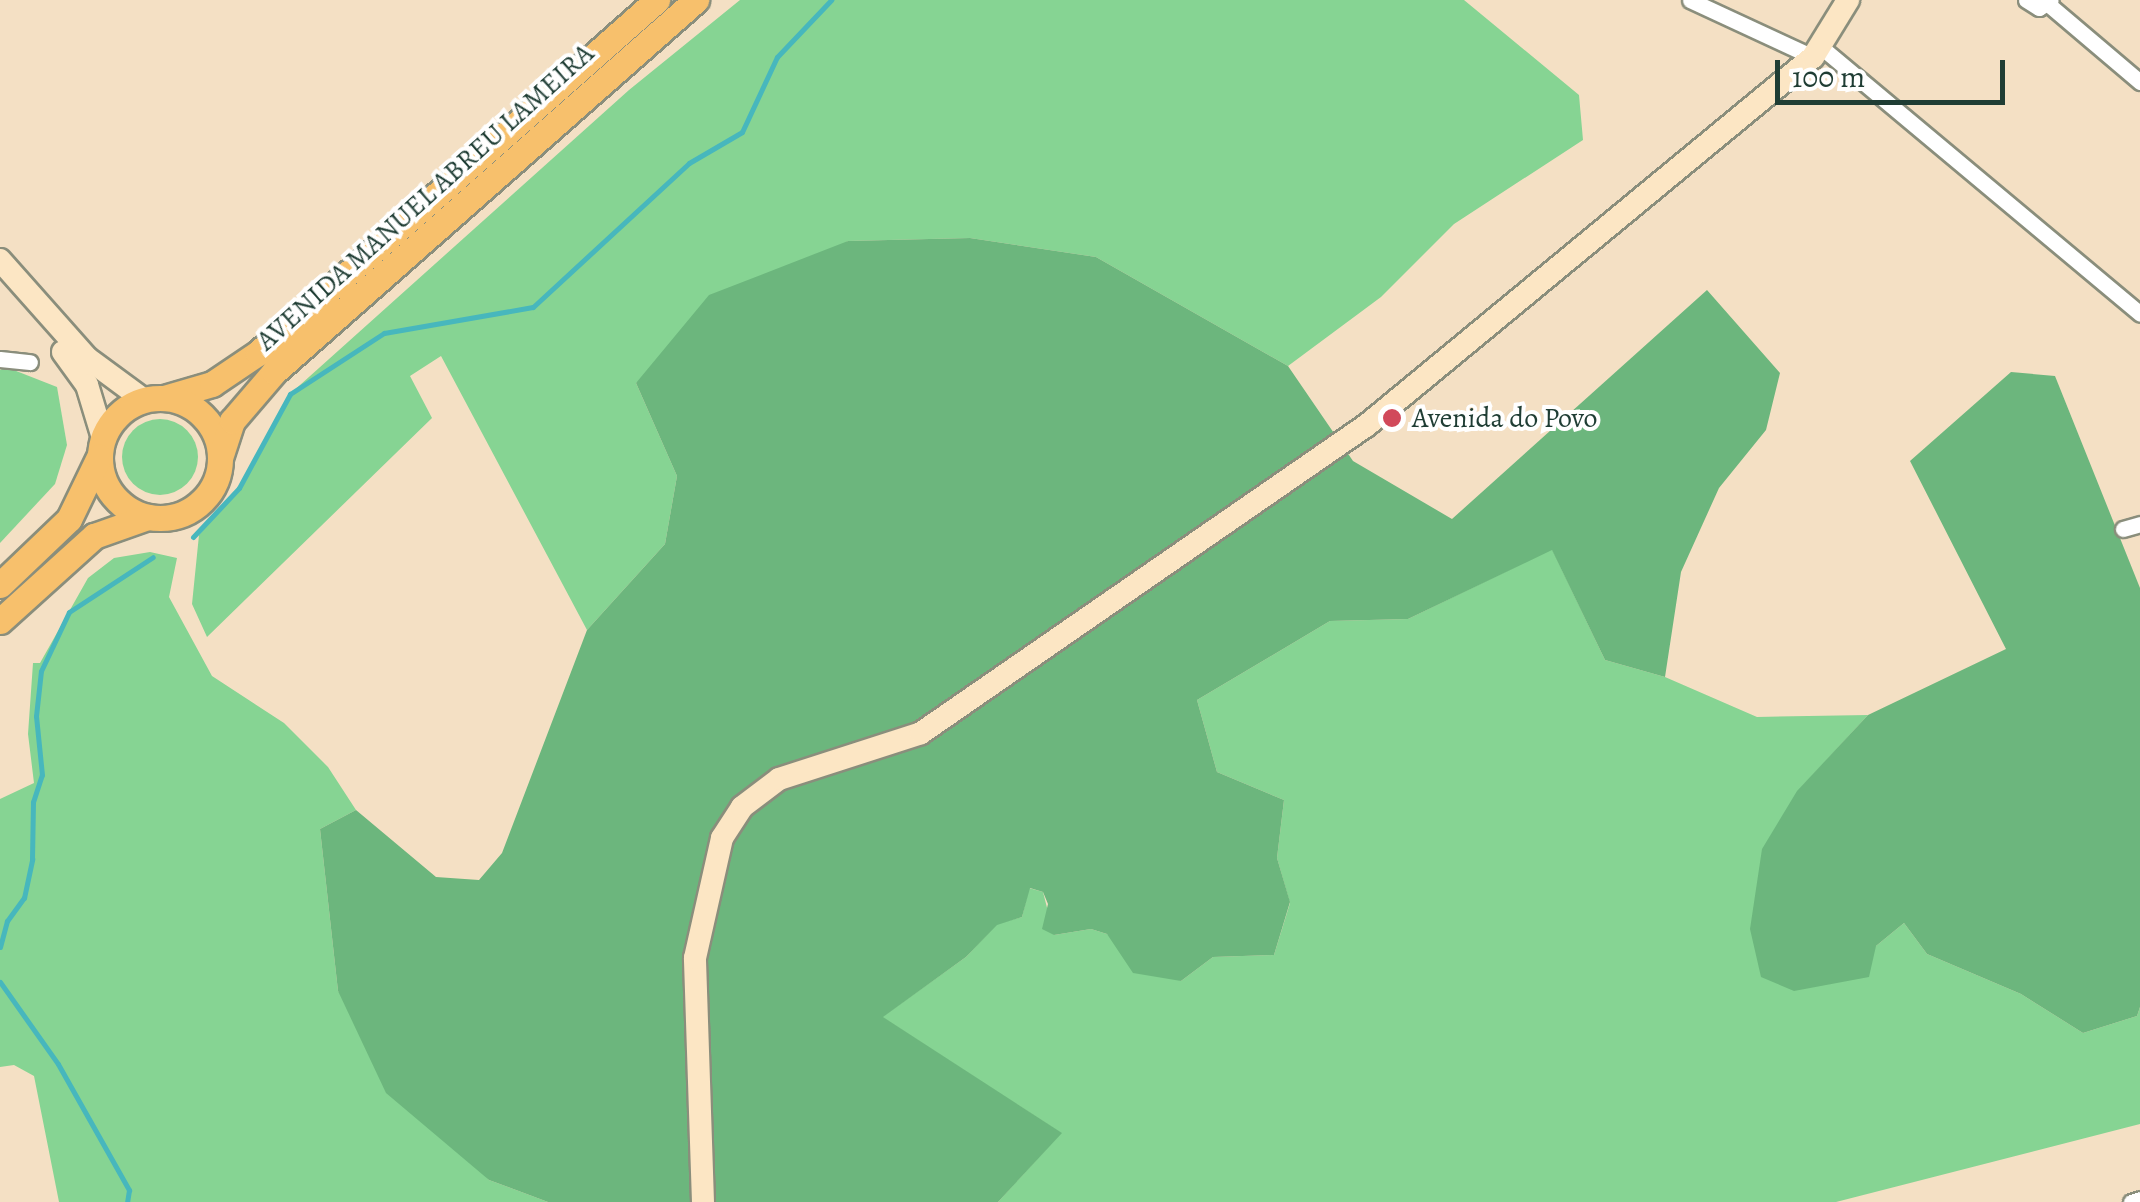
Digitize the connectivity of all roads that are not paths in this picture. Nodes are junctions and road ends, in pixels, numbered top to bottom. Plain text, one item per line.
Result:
1 (657, 0) edge
2 (696, 0) edge
3 (1690, 0) edge
4 (1848, 0) edge
5 (2026, 0) edge
6 (2050, 2) edge
7 (1817, 52) junction
8 (2140, 82) edge
9 (0, 260) edge
10 (0, 278) edge
11 (2140, 314) edge
12 (0, 359) edge
13 (30, 362) dead end
14 (154, 399) junction
15 (101, 447) junction
16 (220, 458) junction
17 (148, 517) junction
18 (2140, 524) edge
19 (2123, 529) dead end
20 (0, 585) edge
21 (0, 621) edge
22 (2140, 1198) edge
23 (703, 1202) edge
24 (2132, 1202) edge

1 - 14 main road, AVENIDA MANUEL ABREU LAMEIRA
2 - 16 main road, AVENIDA MANUEL ABREU LAMEIRA
3 - 7 street
4 - 7 street
5 - 6 street
6 - 8 street
7 - 11 street
7 - 23 street
9 - 14 street
10 - 15 street
12 - 13 street
14 - 15 main road
14 - 16 main road
15 - 17 main road
15 - 20 main road
16 - 17 main road
17 - 21 main road
18 - 19 street
22 - 24 street

